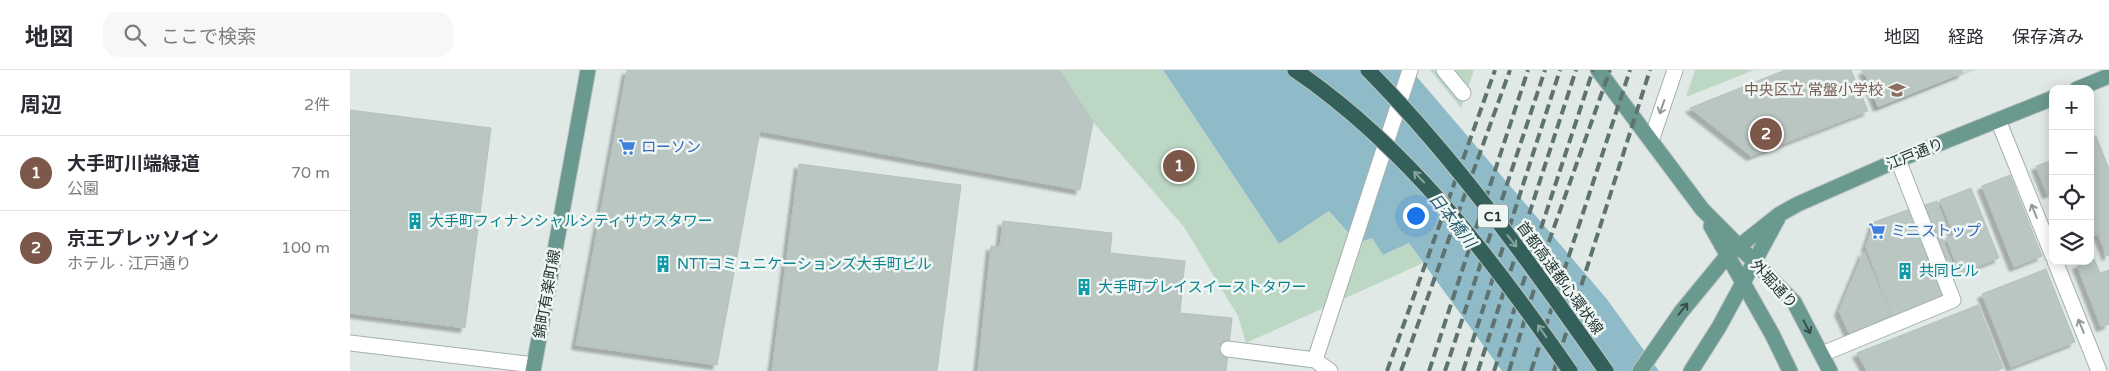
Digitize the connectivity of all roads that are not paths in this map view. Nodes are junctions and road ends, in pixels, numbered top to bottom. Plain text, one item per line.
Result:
1 (588, 70) edge
2 (1295, 70) edge
3 (1368, 70) edge
4 (1410, 70) edge
5 (1444, 70) edge
6 (1598, 70) edge
7 (1675, 70) edge
8 (2109, 76) edge
9 (2087, 85) edge
10 (1463, 93) dead end
11 (2049, 100) edge
12 (1998, 120) junction
13 (1651, 140) junction
14 (1898, 160) junction
15 (1780, 214) junction
16 (2049, 246) edge
17 (1732, 251) junction
18 (1754, 262) junction
19 (2057, 265) edge
20 (1743, 284) junction
21 (350, 343) edge
22 (1228, 349) dead end
23 (1822, 354) junction
24 (1315, 360) junction
25 (534, 368) edge
26 (1330, 371) edge
27 (1570, 371) edge
28 (1606, 371) edge
29 (1640, 371) edge
30 (1691, 371) edge
31 (1790, 371) edge
32 (1830, 371) edge
33 (2099, 371) edge

1 - 25 main road, 錦町有楽町線
27 -> 2 highway, C1, bridge
3 -> 28 highway, 首都高速都心環状線 / C1, bridge
4 - 24 street, bridge
5 - 10 street
6 - 13 main road, 外堀通り
7 -> 13 street
8 - 9 main road
11 - 12 main road, 江戸通り
12 - 14 main road, 江戸通り
16 -> 12 street
13 - 17 main road, 外堀通り
14 - 15 main road, 江戸通り
14 - 23 street
15 - 17 main road, 江戸通り
15 - 18 main road
17 - 18 main road, 外堀通り
17 - 20 main road, 外堀通り
29 -> 17 main road, 江戸通り
18 - 20 main road
18 -> 23 main road, 外堀通り
33 -> 19 street
20 - 30 main road
20 - 31 main road, 外堀通り
21 - 25 street
22 - 24 street
23 - 32 main road, 外堀通り
24 - 26 street

